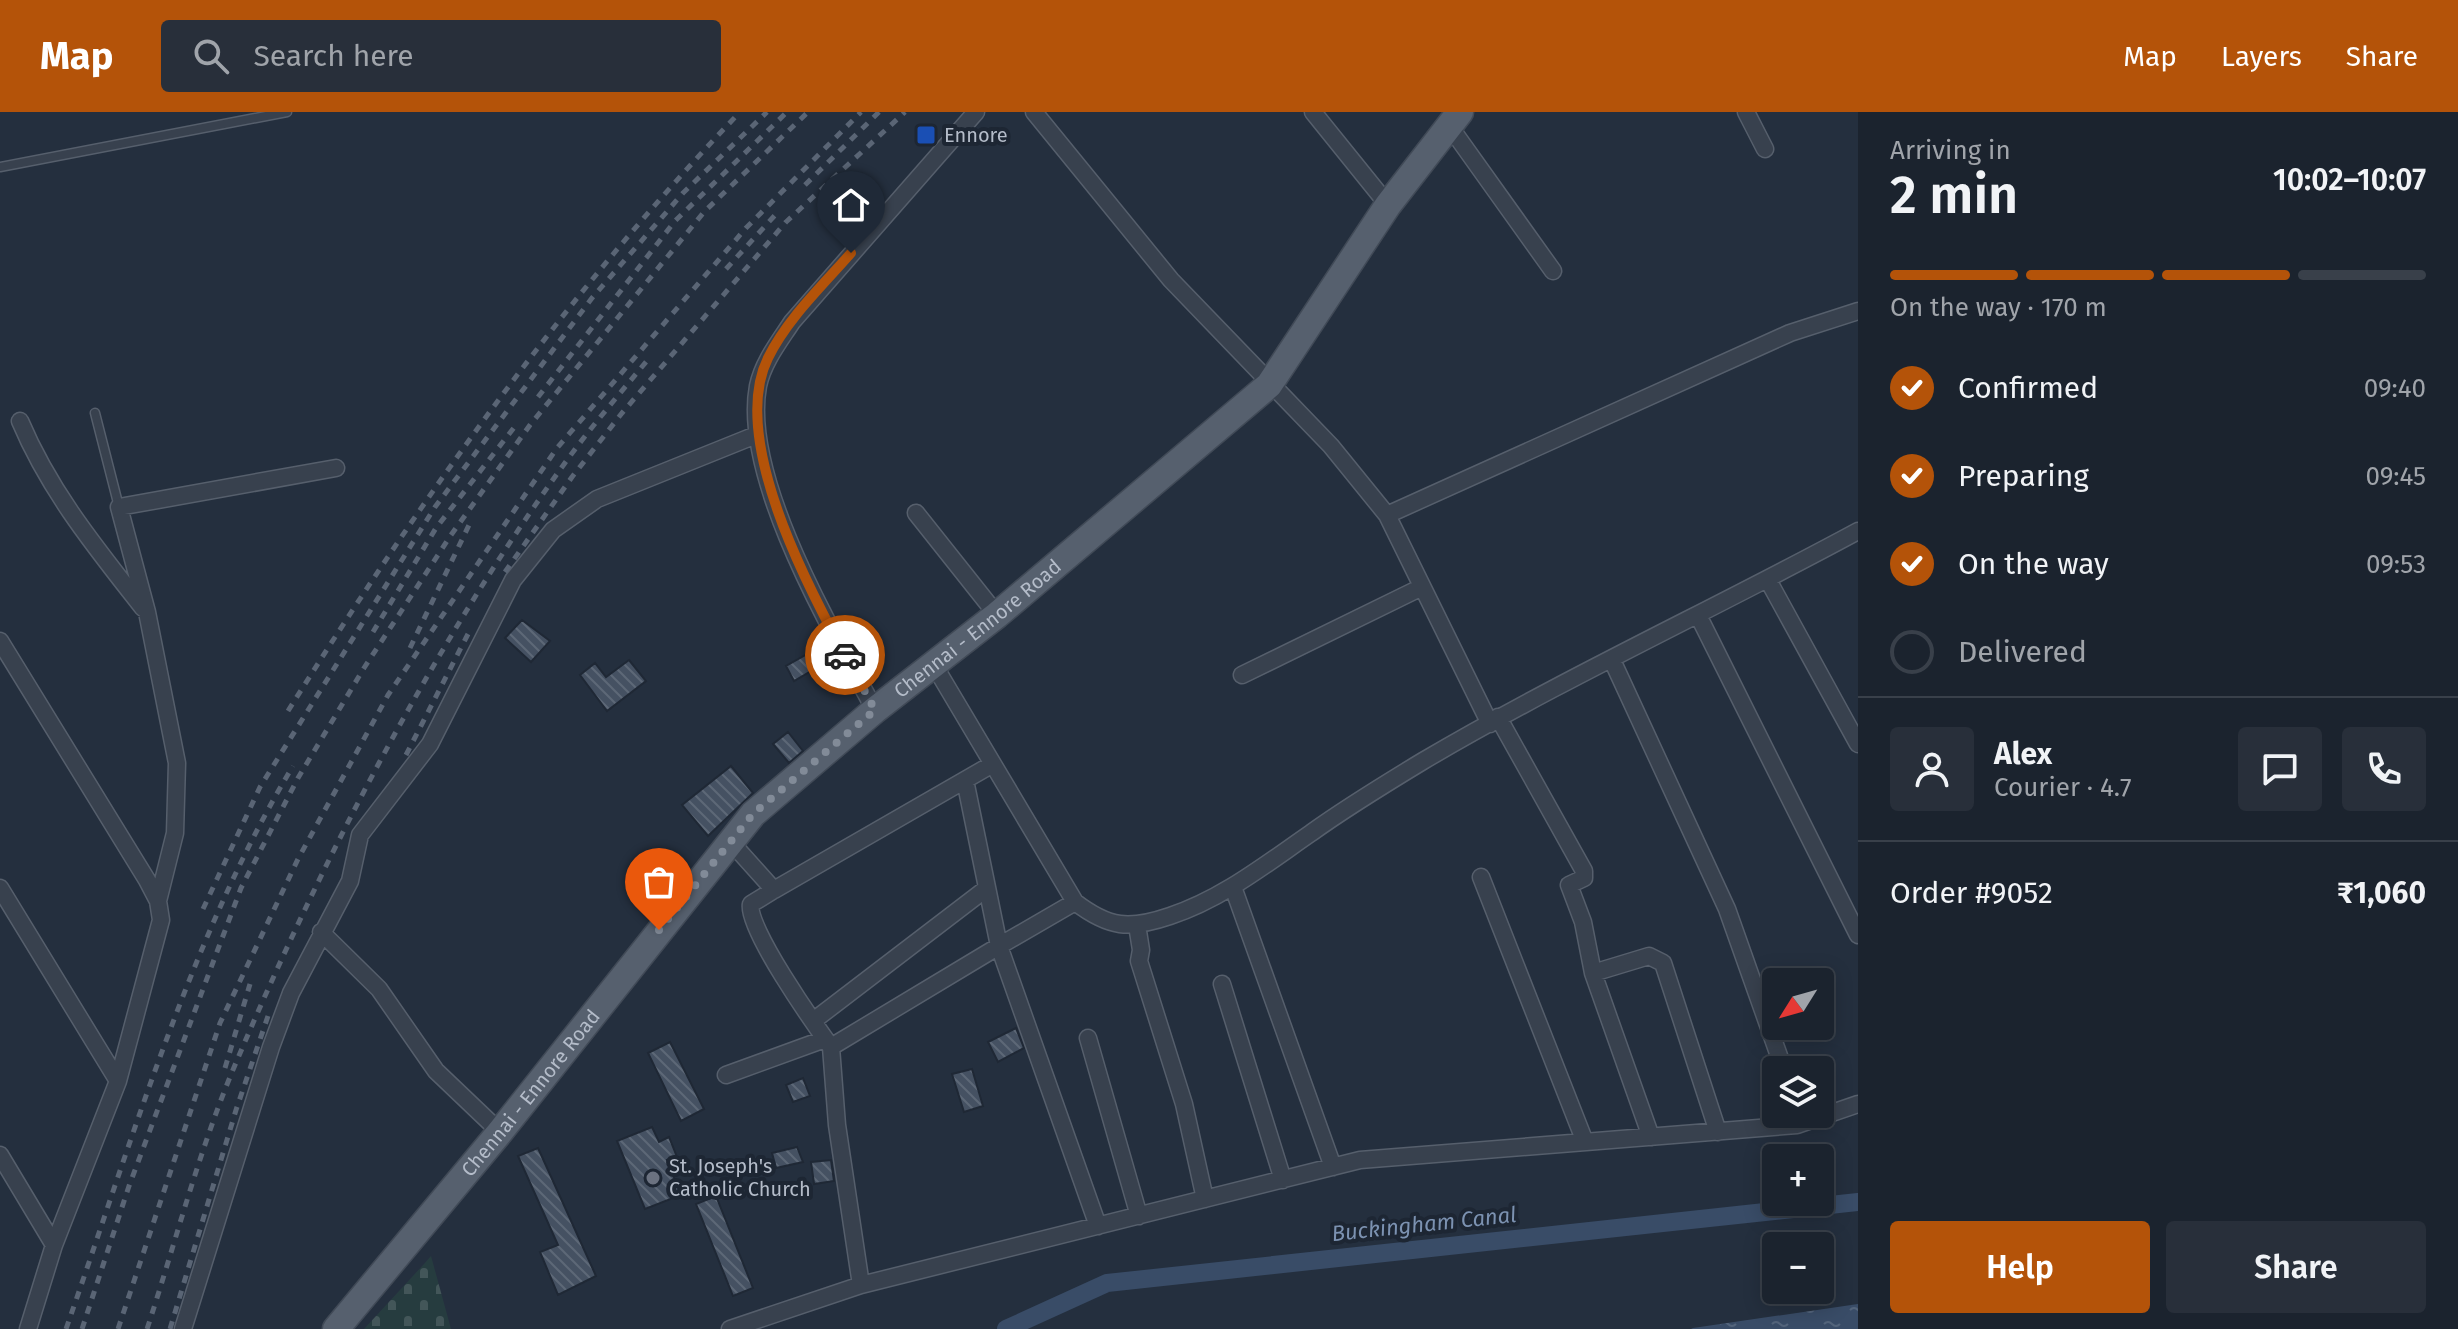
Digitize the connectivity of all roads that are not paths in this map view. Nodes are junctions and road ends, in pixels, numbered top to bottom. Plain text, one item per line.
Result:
1 (287, 112) edge
2 (976, 112) edge
3 (1034, 112) edge
4 (1313, 112) edge
5 (1746, 112) edge
6 (1454, 118) edge
7 (1765, 149) dead end
8 (0, 167) edge
9 (1388, 205) junction
10 (1553, 271) dead end
11 (1858, 311) edge
12 (1269, 385) junction
13 (95, 413) dead end
14 (20, 421) dead end
15 (756, 435) junction
16 (336, 468) dead end
17 (119, 507) junction
18 (916, 513) dead end
19 (1387, 515) junction
20 (1858, 531) edge
21 (1768, 580) junction
22 (1422, 587) junction
23 (147, 612) junction
24 (997, 615) junction
25 (1699, 617) junction
26 (0, 641) edge
27 (1612, 660) junction
28 (934, 665) junction
29 (1242, 675) dead end
30 (875, 710) junction
31 (1494, 720) junction
32 (1858, 744) edge
33 (991, 765) junction
34 (965, 780) junction
35 (730, 841) junction
36 (1481, 877) dead end
37 (1233, 887) junction
38 (0, 888) edge
39 (987, 888) junction
40 (774, 890) junction
41 (158, 901) junction
42 (1075, 902) junction
43 (1137, 925) junction
44 (321, 932) junction
45 (1858, 935) edge
46 (999, 946) junction
47 (1593, 973) junction
48 (1222, 984) dead end
49 (813, 1021) junction
50 (1088, 1038) dead end
51 (828, 1043) junction
52 (1779, 1056) edge
53 (726, 1075) dead end
54 (118, 1081) junction
55 (1858, 1104) edge
56 (1834, 1110) edge
57 (1762, 1125) edge
58 (500, 1132) junction
59 (1718, 1132) junction
60 (1651, 1137) junction
61 (1585, 1142) junction
62 (0, 1155) edge
63 (1333, 1167) junction
64 (1283, 1180) junction
65 (1205, 1199) junction
66 (1139, 1216) junction
67 (1098, 1226) junction
68 (54, 1245) junction
69 (861, 1285) junction
70 (28, 1329) edge
71 (183, 1329) edge
72 (336, 1329) edge
73 (730, 1329) edge

1 - 8 lane
2 - 15 street
3 - 12 street
4 - 9 street
5 - 7 street
6 - 9 main road, Chennai - Ennore Road
6 - 10 street
9 - 12 main road, Chennai - Ennore Road
11 - 19 street
12 - 19 street
12 - 24 main road, Chennai - Ennore Road
13 - 17 lane
14 - 23 street
15 - 30 street
15 - 44 street
16 - 17 street
17 - 23 street
18 - 24 street
19 - 22 street
20 - 21 street
21 - 25 street
21 - 32 street
22 - 29 street
22 - 31 street
23 - 41 street
24 - 28 main road, Chennai - Ennore Road
25 - 27 street
25 - 45 street
26 - 41 street
27 - 31 street
27 - 52 street
28 - 30 main road, Chennai - Ennore Road
28 - 33 street
30 - 35 main road, Chennai - Ennore Road
31 - 37 street
31 - 47 street
33 - 34 street
33 - 42 street
34 - 39 street
34 - 40 street
35 - 40 street
35 - 58 main road, Chennai - Ennore Road
36 - 61 street
37 - 43 street
37 - 63 street
38 - 54 street
39 - 46 street
39 - 49 street
40 - 49 street
41 - 54 street
42 - 43 street
42 - 46 street
43 - 65 street
44 - 58 street
44 - 71 street
46 - 51 street
46 - 67 street
47 - 59 street
47 - 60 street
48 - 64 street
49 - 51 street
50 - 66 street
51 - 53 street
51 - 69 street
54 - 68 street
55 - 56 street
57 - 59 street
58 - 72 main road, Chennai - Ennore Road
59 - 60 street
60 - 61 street
61 - 63 street
62 - 68 street
63 - 64 street
64 - 65 street
65 - 66 street
66 - 67 street
67 - 69 street
68 - 70 street
69 - 73 street

